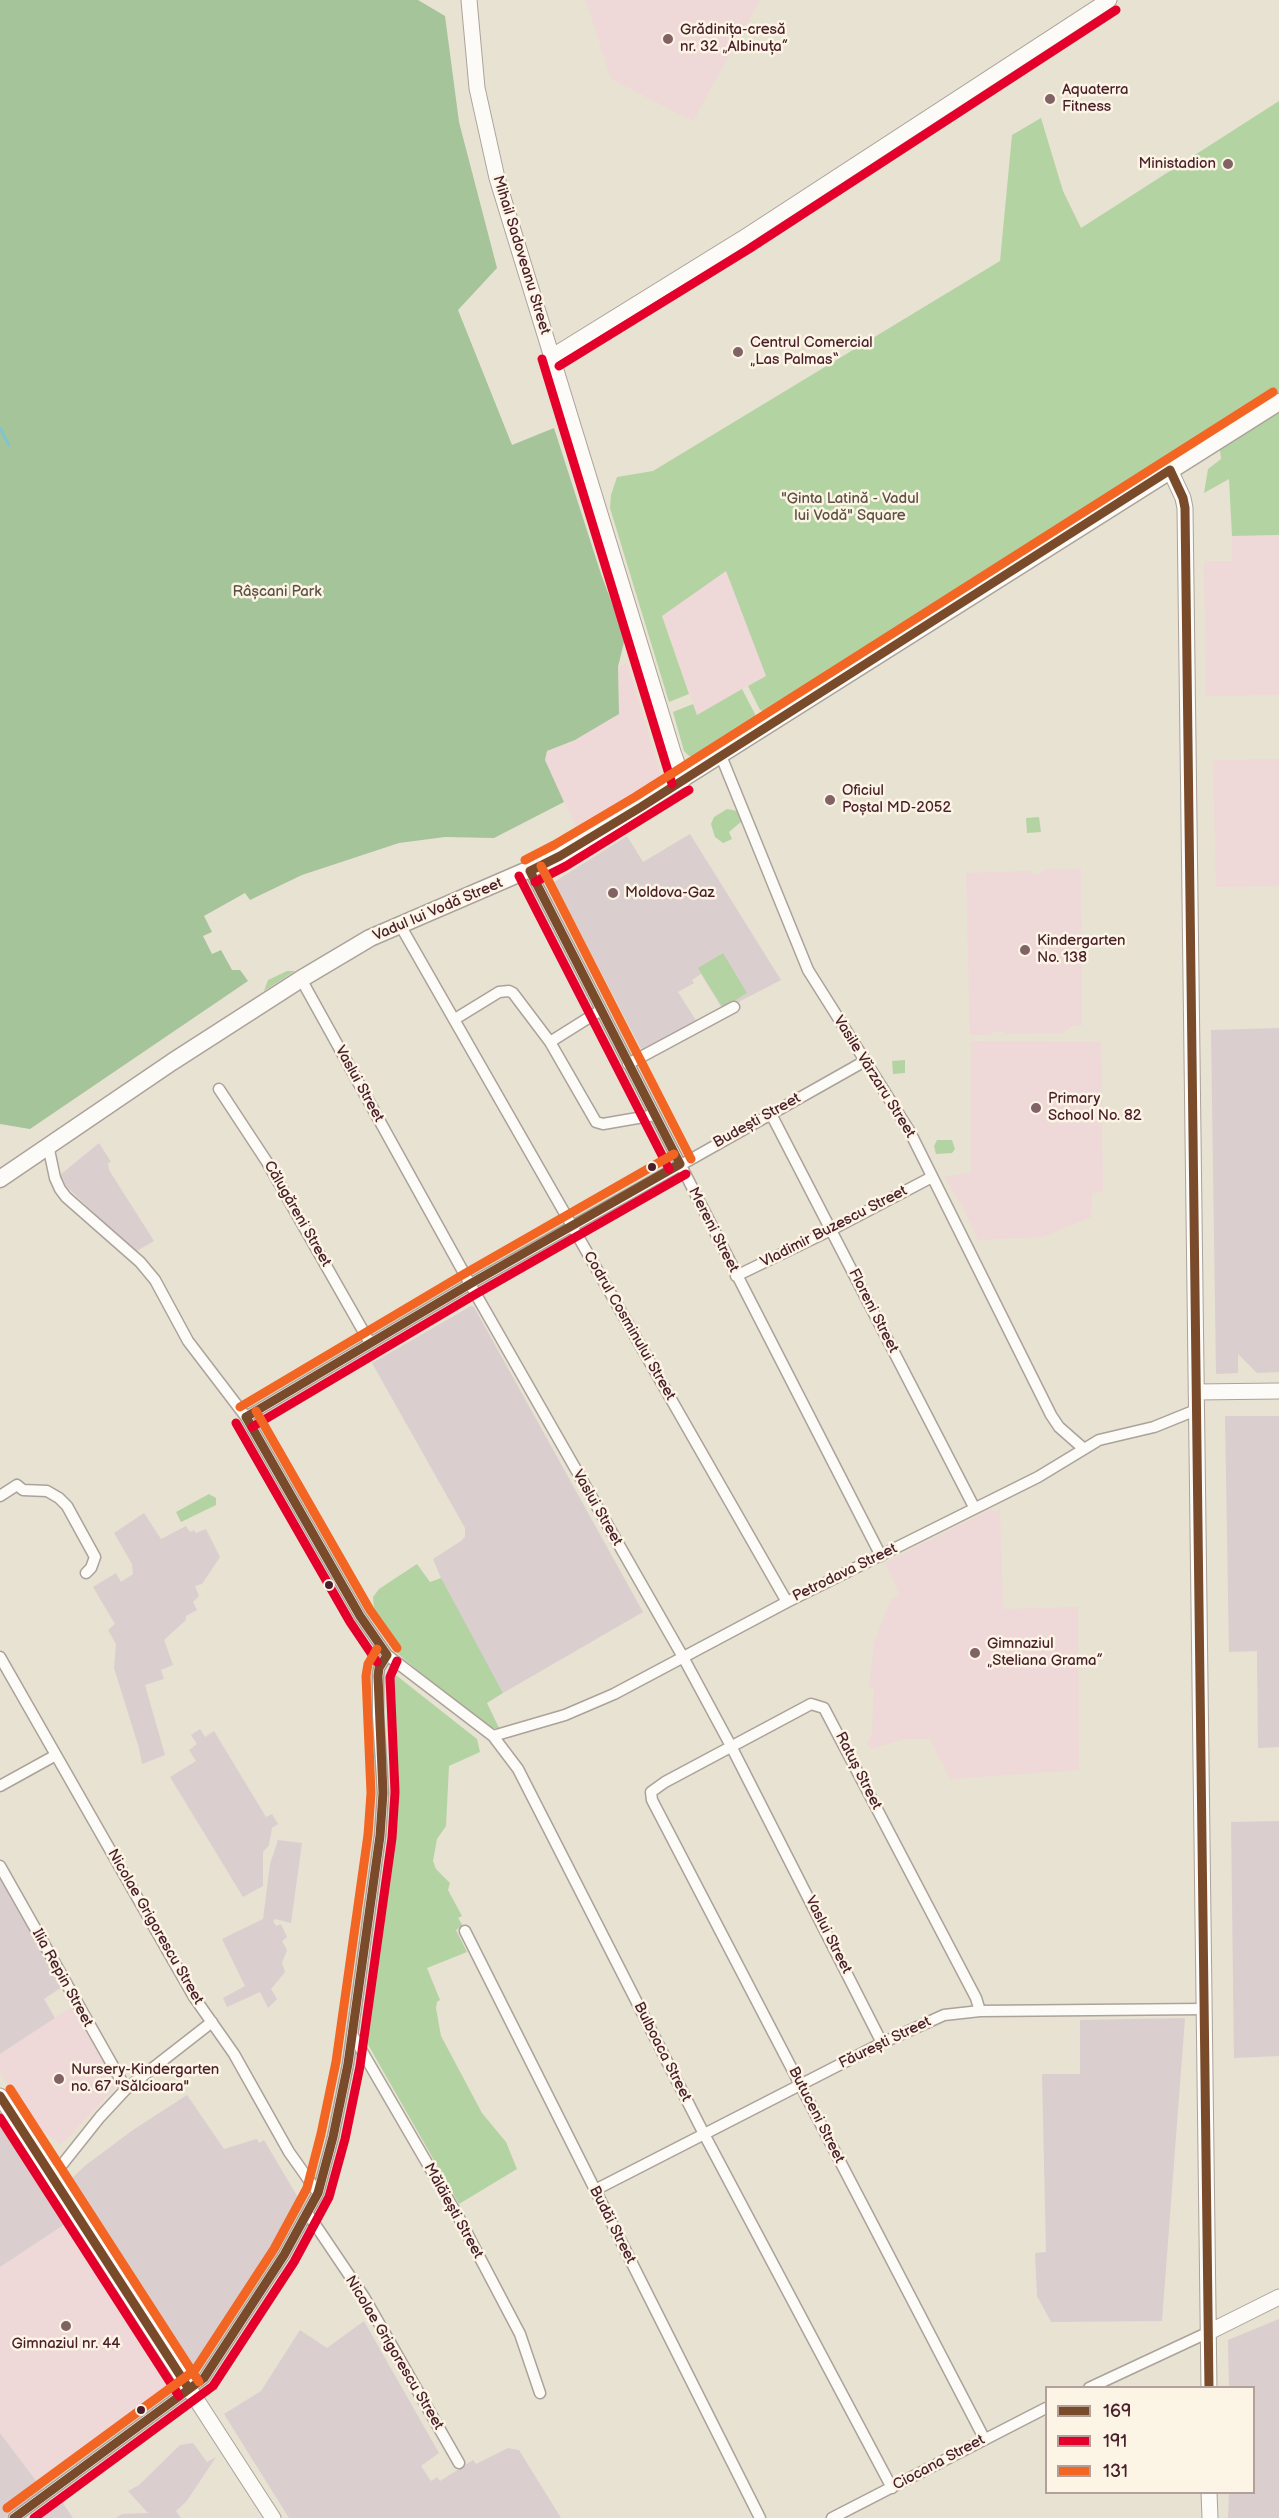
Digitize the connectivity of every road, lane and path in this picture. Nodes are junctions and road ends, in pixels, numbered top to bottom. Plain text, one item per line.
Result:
1 (469, 0) edge
2 (1109, 0) edge
3 (553, 356) junction
4 (1279, 402) edge
5 (1170, 470) junction
6 (721, 756) junction
7 (683, 780) junction
8 (530, 871) junction
9 (400, 925) junction
10 (301, 979) junction
11 (734, 1007) dead end
12 (601, 1010) junction
13 (455, 1019) junction
14 (550, 1042) junction
15 (865, 1061) junction
16 (628, 1064) junction
17 (219, 1089) dead end
18 (771, 1114) junction
19 (655, 1115) junction
20 (48, 1144) junction
21 (680, 1164) junction
22 (933, 1177) junction
23 (0, 1179) edge
24 (573, 1226) junction
25 (831, 1230) junction
26 (736, 1276) junction
27 (470, 1284) junction
28 (370, 1342) junction
29 (1279, 1391) edge
30 (1196, 1392) junction
31 (1196, 1410) junction
32 (246, 1417) junction
33 (1084, 1449) junction
34 (0, 1497) edge
35 (974, 1507) junction
36 (881, 1556) junction
37 (86, 1573) dead end
38 (787, 1602) junction
39 (387, 1655) junction
40 (0, 1657) edge
41 (683, 1658) junction
42 (493, 1736) junction
43 (732, 1748) junction
44 (56, 1755) junction
45 (0, 1786) edge
46 (651, 1792) joint
47 (0, 1866) edge
48 (465, 1931) dead end
49 (1204, 2009) junction
50 (980, 2011) junction
51 (212, 2022) junction
52 (352, 2034) junction
53 (882, 2043) junction
54 (800, 2085) junction
55 (126, 2089) junction
56 (0, 2096) edge
57 (704, 2134) junction
58 (53, 2176) junction
59 (595, 2190) junction
60 (318, 2193) junction
61 (308, 2214) junction
62 (1279, 2297) edge
63 (1209, 2332) junction
64 (1093, 2386) edge
65 (1209, 2386) edge
66 (189, 2388) junction
67 (540, 2393) dead end
68 (1045, 2409) edge
69 (984, 2438) junction
70 (459, 2463) dead end
71 (892, 2488) junction
72 (1209, 2494) edge
73 (14, 2518) edge
74 (273, 2518) edge
75 (760, 2518) edge
76 (831, 2518) edge
77 (1210, 2518) edge

1 - 3 main road, Mihail Sadoveanu Street
2 - 3 main road
3 - 7 main road, Mihail Sadoveanu Street
4 - 5 main road, Vadul lui Vodă Street
5 - 6 main road, Vadul lui Vodă Street
5 - 30 main road
6 - 7 main road, Vadul lui Vodă Street
6 - 15 street, Vasile Vărzaru Street
7 - 8 main road, Vadul lui Vodă Street
8 - 9 main road, Vadul lui Vodă Street
8 - 12 street, Mereni Street
9 - 10 main road, Vadul lui Vodă Street
9 - 13 street, Codrul Cosminului Street
10 - 20 main road, Vadul lui Vodă Street
10 - 27 street, Vaslui Street
11 - 16 street
12 - 14 street
12 - 16 street, Mereni Street
13 - 14 street
13 - 24 street, Codrul Cosminului Street
14 - 19 street
15 - 18 street, Budești Street
15 - 22 street, Vasile Vărzaru Street
16 - 19 street, Mereni Street
17 - 28 street, Călugăreni Street
18 - 21 street, Budești Street
18 - 25 street, Floreni Street
19 - 21 street, Mereni Street
20 - 23 main road, Vadul lui Vodă Street
20 - 32 street, Bulboaca Street
21 - 24 street, Budești Street
21 - 26 street, Mereni Street
22 - 25 street, Vladimir Buzescu Street
22 - 33 street, Vasile Vărzaru Street
24 - 27 street, Budești Street
24 - 38 street, Codrul Cosminului Street
25 - 26 street, Vladimir Buzescu Street
25 - 35 street, Floreni Street
26 - 36 street, Mereni Street
27 - 28 street, Budești Street
27 - 41 street, Vaslui Street
28 - 32 street, Budești Street
29 - 30 main road
30 - 31 main road
31 - 33 street, Petrodava Street
31 - 49 main road
32 - 39 street, Bulboaca Street
33 - 35 street, Petrodava Street
34 - 37 street
35 - 36 street, Petrodava Street
36 - 38 street, Petrodava Street
38 - 41 street, Petrodava Street
39 - 42 street, Bulboaca Street
39 - 52 street
40 - 44 street, Nicolae Grigorescu Street
41 - 42 street, Petrodava Street
41 - 43 street, Vaslui Street
42 - 57 street, Bulboaca Street
43 - 46 street, Ratuș Street
43 - 50 street, Ratuș Street
43 - 53 street, Vaslui Street
44 - 45 street
44 - 51 street, Nicolae Grigorescu Street
46 - 54 street, Butuceni Street
47 - 55 street, Ilia Repin Street
48 - 59 street, Budăi Street
49 - 50 street, Făurești Street
49 - 63 main road
50 - 53 street, Făurești Street
51 - 55 street
51 - 60 street, Nicolae Grigorescu Street
52 - 60 street
52 - 67 street, Mălăiești Street
53 - 54 street, Făurești Street
54 - 57 street, Făurești Street
54 - 69 street, Butuceni Street
55 - 58 street
56 - 58 main road
57 - 59 street, Făurești Street
57 - 71 street, Bulboaca Street
58 - 66 main road
59 - 75 street, Budăi Street
60 - 61 street
61 - 66 street
61 - 70 street, Nicolae Grigorescu Street
62 - 63 main road
63 - 64 street
63 - 65 main road
66 - 73 street
66 - 74 main road
68 - 69 street, Ciocana Street
69 - 71 street, Ciocana Street
71 - 76 street, Ciocana Street
72 - 77 main road

